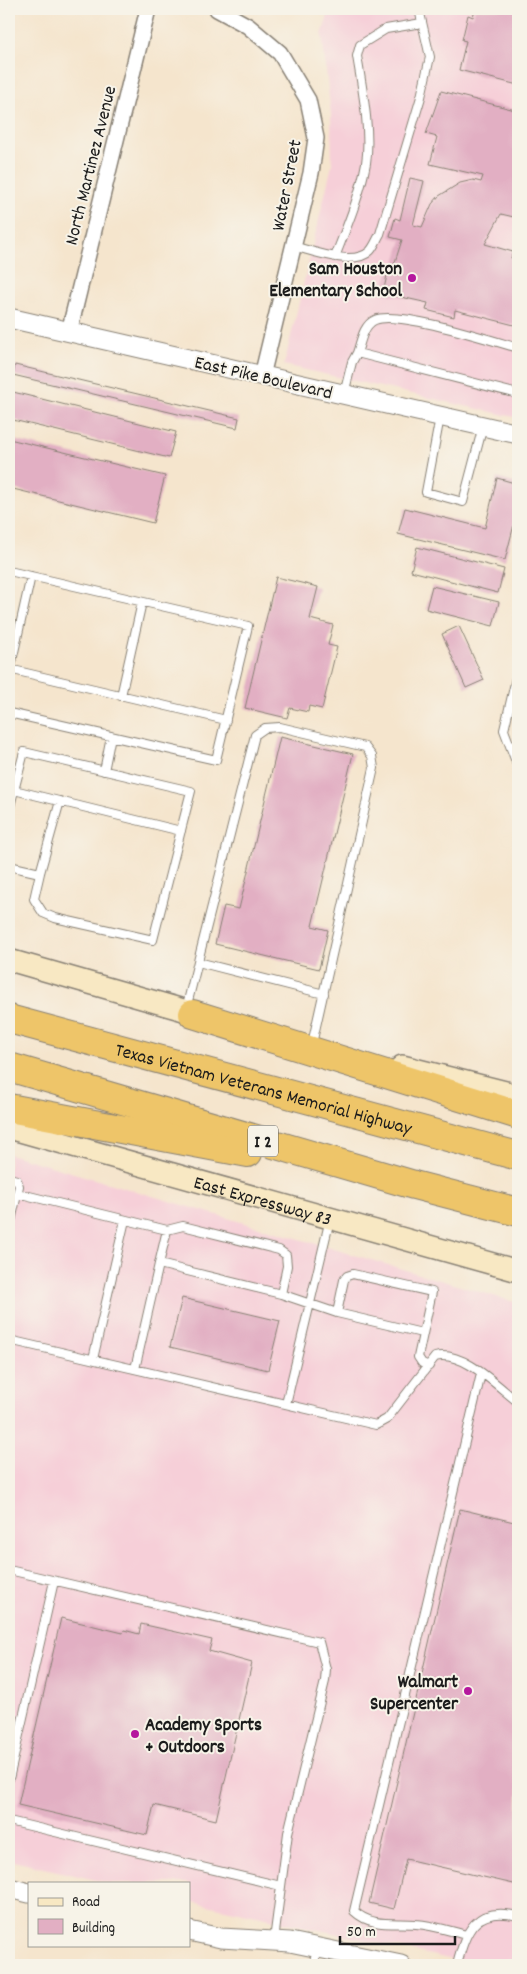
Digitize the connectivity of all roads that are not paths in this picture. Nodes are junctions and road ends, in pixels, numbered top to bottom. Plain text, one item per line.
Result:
1 (148, 9) edge
2 (217, 9) edge
3 (419, 9) edge
4 (422, 23) junction
5 (293, 246) junction
6 (336, 257) junction
7 (9, 318) edge
8 (69, 332) junction
9 (518, 348) edge
10 (357, 353) junction
11 (262, 376) junction
12 (344, 394) junction
13 (518, 394) edge
14 (440, 416) junction
15 (483, 426) junction
16 (518, 434) edge
17 (9, 571) edge
18 (31, 576) junction
19 (142, 602) junction
20 (9, 669) edge
21 (518, 670) edge
22 (121, 696) junction
23 (9, 713) edge
24 (226, 720) junction
25 (112, 736) junction
26 (518, 767) edge
27 (104, 770) junction
28 (14, 790) junction
29 (60, 801) junction
30 (9, 810) edge
31 (181, 831) junction
32 (9, 866) edge
33 (40, 873) junction
34 (9, 960) edge
35 (198, 962) junction
36 (324, 994) junction
37 (189, 1012) junction
38 (9, 1019) edge
39 (312, 1044) junction
40 (9, 1067) edge
41 (518, 1096) edge
42 (9, 1108) edge
43 (518, 1116) edge
44 (9, 1128) edge
45 (518, 1156) edge
46 (9, 1178) edge
47 (414, 1185) junction
48 (17, 1193) junction
49 (518, 1212) edge
50 (330, 1218) junction
51 (125, 1220) junction
52 (9, 1229) edge
53 (167, 1230) junction
54 (159, 1264) junction
55 (518, 1271) edge
56 (281, 1294) junction
57 (310, 1302) junction
58 (337, 1313) junction
59 (422, 1333) junction
60 (9, 1340) edge
61 (93, 1359) junction
62 (429, 1366) junction
63 (135, 1369) junction
64 (481, 1374) junction
65 (518, 1402) edge
66 (286, 1404) junction
67 (9, 1570) edge
68 (54, 1581) junction
69 (9, 1779) edge
70 (9, 1821) edge
71 (281, 1886) junction
72 (9, 1888) edge
73 (28, 1893) edge
74 (518, 1916) edge
75 (190, 1931) edge
76 (466, 1935) junction
77 (274, 1941) junction
78 (316, 1956) edge
79 (401, 1965) edge
80 (457, 1965) edge

1 - 8 street, North Martinez Avenue
2 - 5 street, Water Street
3 - 4 lane
4 - 6 lane
4 - 6 lane
5 - 6 lane
5 - 11 street, Water Street
7 - 8 street, East Pike Boulevard
8 - 11 street, East Pike Boulevard
9 - 10 lane
10 - 12 lane
10 - 13 lane
11 - 12 street, East Pike Boulevard
12 - 14 street, East Pike Boulevard
14 - 15 street, East Pike Boulevard
14 - 15 lane
15 - 16 street, East Pike Boulevard
17 - 18 lane
18 - 19 lane
18 - 20 lane
19 - 22 lane
19 - 24 lane
20 - 22 lane
21 - 26 lane
22 - 24 lane
23 - 25 lane
24 - 25 lane
25 - 27 lane
27 - 28 lane
27 - 31 lane
28 - 29 lane
28 - 30 lane
29 - 31 lane
29 - 33 lane
31 - 33 lane
32 - 33 lane
34 - 37 main road
35 - 36 lane
35 - 36 lane
35 - 37 lane
36 - 39 lane
37 - 39 main road
37 - 43 highway
38 - 45 highway, Texas Vietnam Veterans Memorial Highway
39 - 41 main road
40 - 47 highway, I 2
42 - 47 highway
44 - 50 main road, East Expressway 83
46 - 48 lane
47 - 49 highway, I 2
48 - 51 lane
48 - 52 lane
50 - 55 main road, East Expressway 83
50 - 57 lane
51 - 53 lane
51 - 61 lane
53 - 54 lane
53 - 56 lane
54 - 56 lane
54 - 63 lane
56 - 57 lane
57 - 58 lane
57 - 66 lane
58 - 59 lane
58 - 59 lane
59 - 62 lane
60 - 61 lane
61 - 63 lane
62 - 64 lane
62 - 66 lane
63 - 66 lane
64 - 65 lane
64 - 76 lane
67 - 68 lane
68 - 69 lane
68 - 71 lane
70 - 71 lane
71 - 77 lane
72 - 73 street
74 - 76 lane
75 - 77 street
76 - 80 lane
77 - 78 street
78 - 79 street

